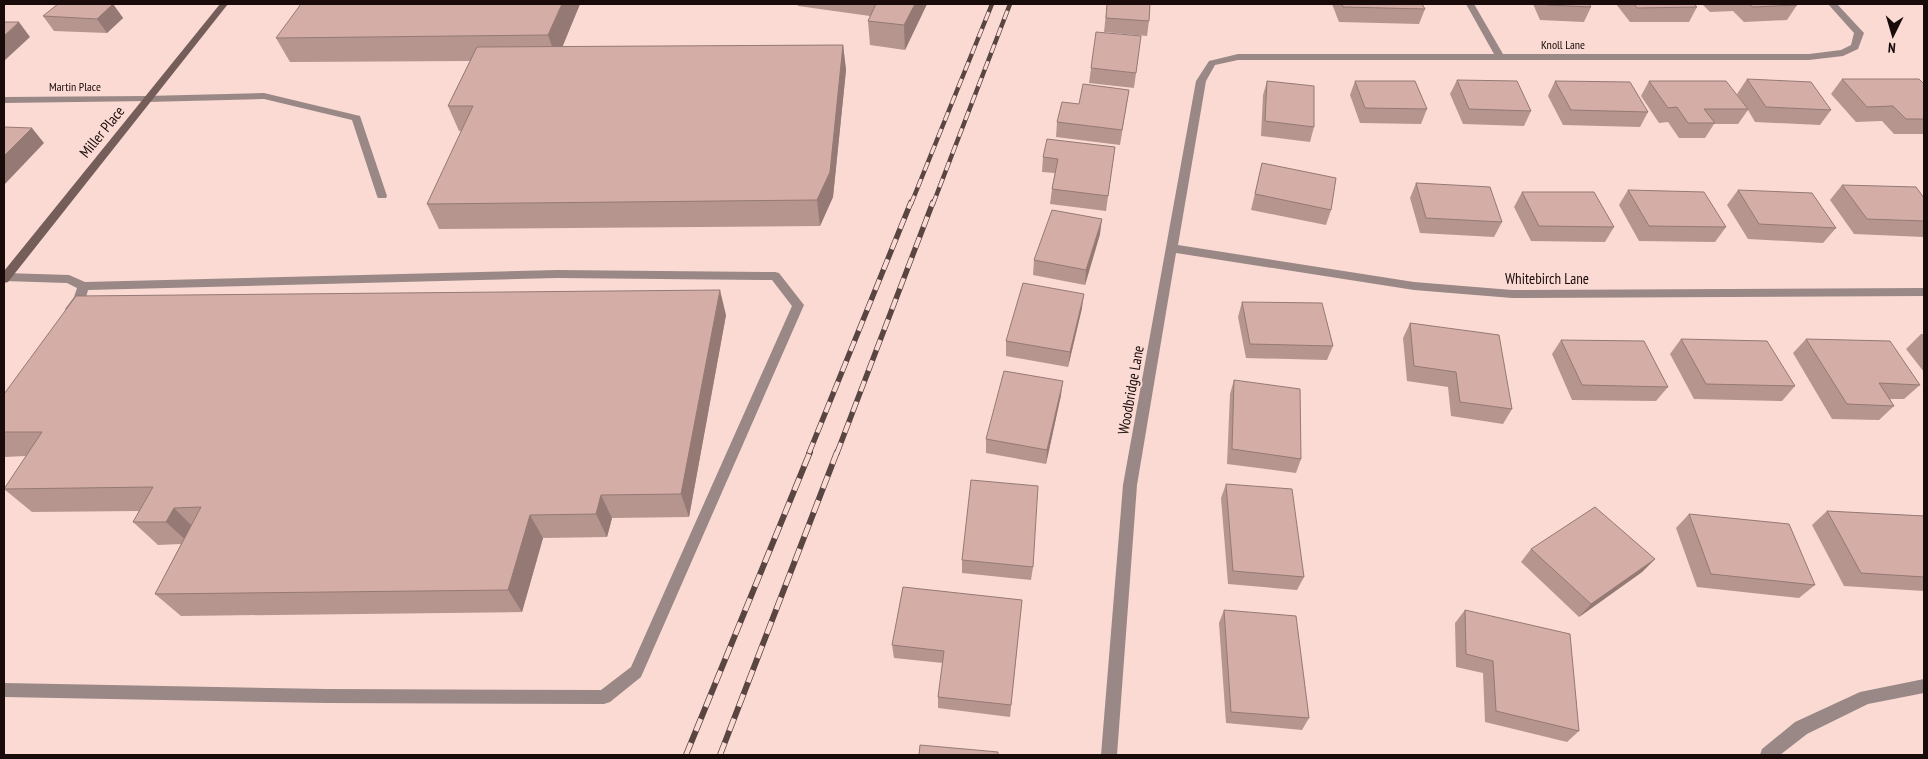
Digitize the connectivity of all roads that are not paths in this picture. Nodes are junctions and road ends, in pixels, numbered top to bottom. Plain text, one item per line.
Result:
1 (224, 4) edge
2 (1470, 4) edge
3 (1832, 4) edge
4 (1238, 57) joint
5 (1501, 58) junction
6 (4, 100) edge
7 (147, 100) junction
8 (382, 196) dead end
9 (1172, 248) junction
10 (4, 278) edge
11 (83, 286) junction
12 (1924, 292) edge
13 (62, 322) edge
14 (1924, 686) edge
15 (4, 690) edge
16 (1110, 755) edge
17 (1768, 755) edge

1 - 7 street, Miller Place
2 - 5 street
3 - 5 street, Knoll Lane
4 - 5 street, Knoll Lane
4 - 9 street, Woodbridge Lane
6 - 7 street, Martin Place
7 - 8 street, Martin Place
7 - 10 street, Miller Place
9 - 12 street, Whitebirch Lane
9 - 16 street, Woodbridge Lane
10 - 11 street
11 - 13 street
11 - 15 street
14 - 17 street

